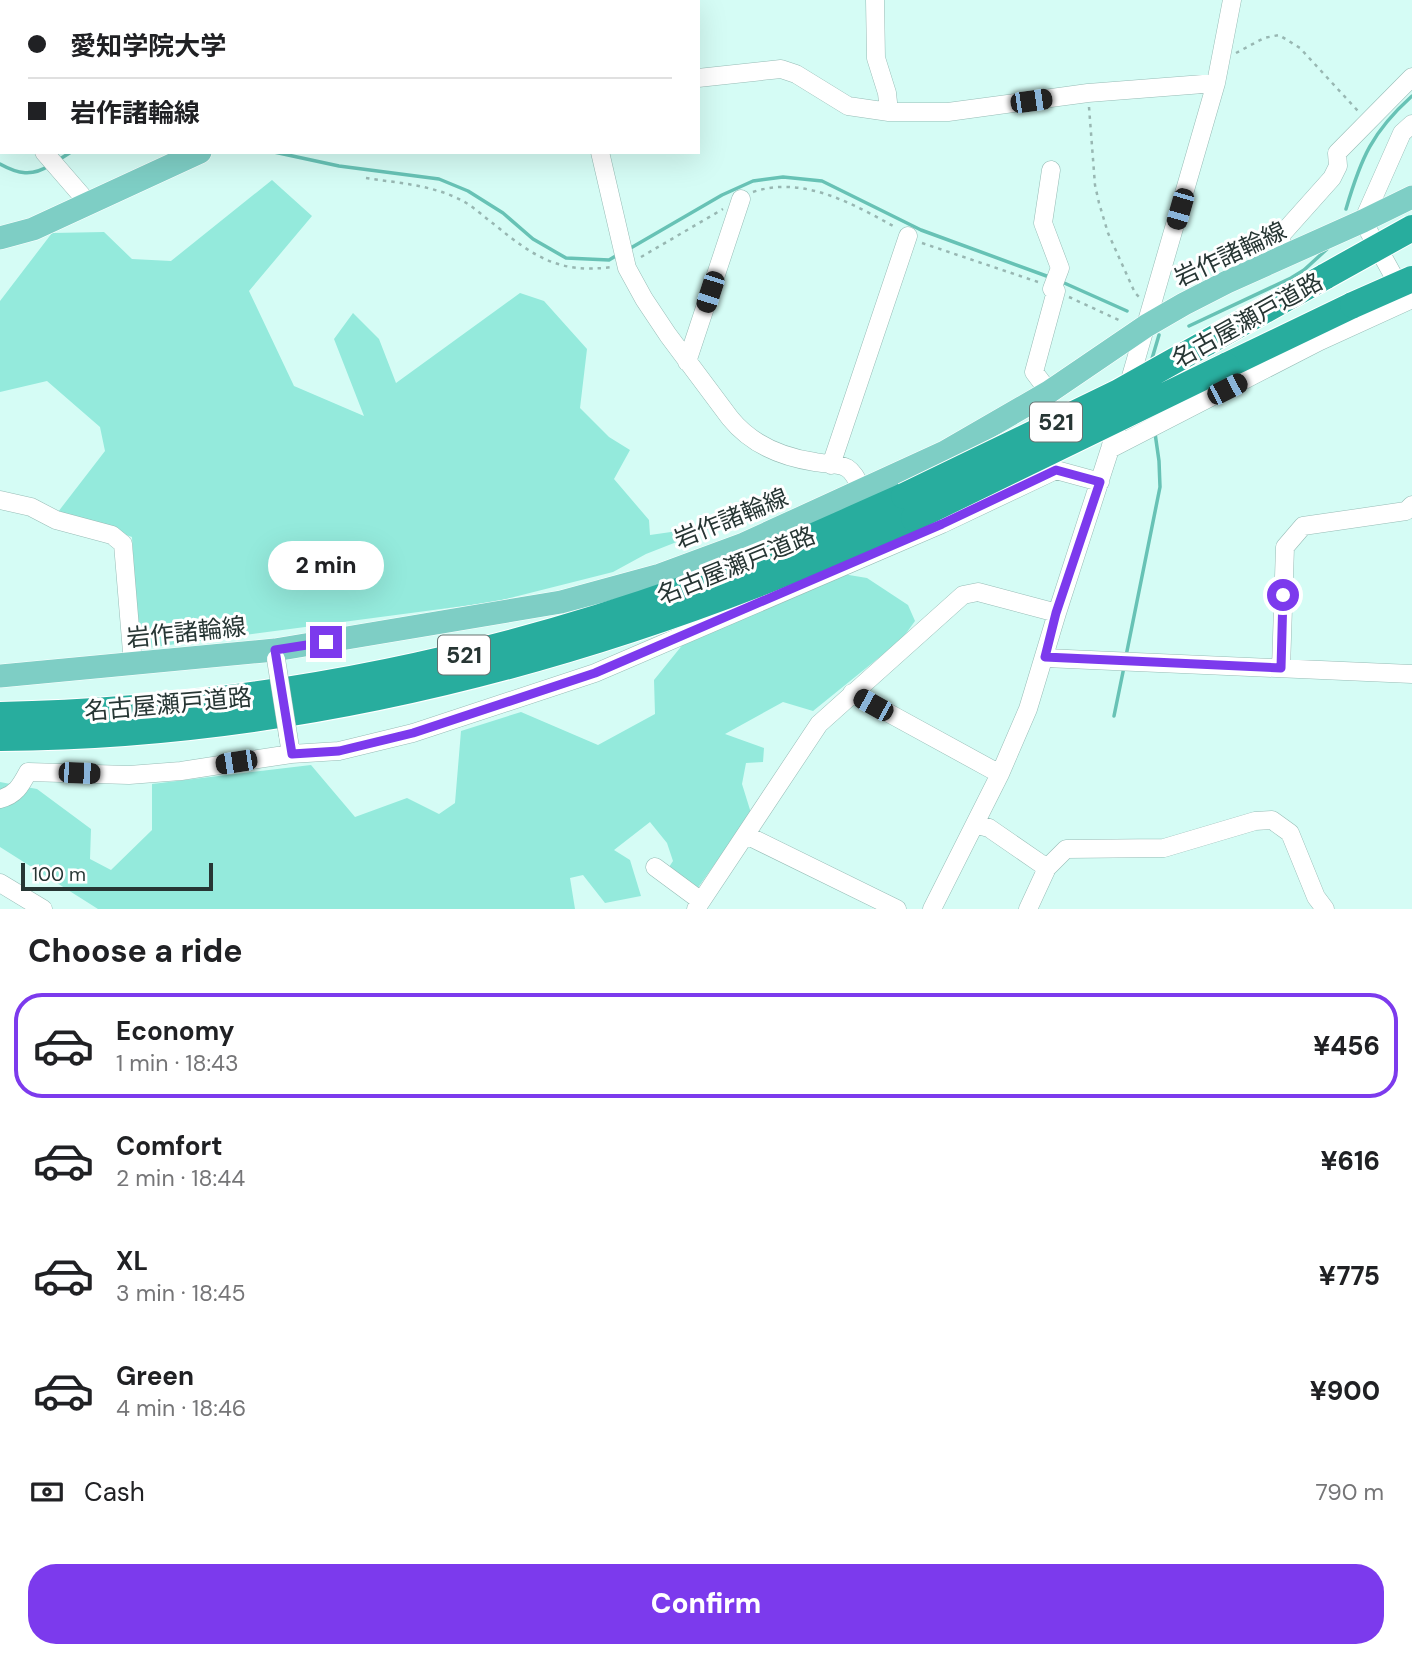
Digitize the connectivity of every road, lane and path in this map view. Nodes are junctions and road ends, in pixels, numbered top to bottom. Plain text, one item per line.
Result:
1 (875, 0) edge
2 (1232, 0) edge
3 (1222, 52) junction
4 (1412, 77) edge
5 (700, 78) edge
6 (1216, 83) junction
7 (1088, 93) junction
8 (889, 112) junction
9 (1369, 120) junction
10 (1412, 124) edge
11 (46, 154) edge
12 (196, 154) edge
13 (600, 154) edge
14 (1051, 170) dead end
15 (1412, 197) edge
16 (741, 199) dead end
17 (89, 204) junction
18 (1363, 221) junction
19 (1412, 228) edge
20 (908, 236) dead end
21 (0, 238) edge
22 (1287, 255) junction
23 (1411, 296) edge
24 (1140, 298) dead end
25 (1146, 326) junction
26 (687, 362) junction
27 (1049, 392) junction
28 (1110, 449) junction
29 (831, 465) junction
30 (1100, 482) junction
31 (863, 491) junction
32 (0, 500) edge
33 (1412, 505) edge
34 (909, 507) junction
35 (1056, 613) junction
36 (275, 655) junction
37 (1045, 657) junction
38 (134, 664) junction
39 (1281, 668) junction
40 (1412, 674) edge
41 (0, 676) edge
42 (852, 693) junction
43 (0, 715) edge
44 (0, 738) edge
45 (292, 754) junction
46 (1000, 774) junction
47 (0, 799) edge
48 (975, 824) junction
49 (746, 835) junction
50 (655, 867) dead end
51 (1047, 868) junction
52 (0, 883) edge
53 (699, 905) edge
54 (43, 909) edge
55 (897, 909) edge
56 (932, 909) edge
57 (1028, 909) edge
58 (1325, 909) edge

1 - 8 street
2 - 3 street
3 - 6 street
3 - 9 path
4 - 9 street
5 - 8 street
6 - 7 street
6 - 25 street
7 - 8 street
7 - 24 path
9 - 22 street
10 - 18 street
11 - 17 street
12 - 17 main road
13 - 26 street
14 - 27 street
15 - 18 main road, 岩作諸輪線
16 - 26 street
17 - 21 main road
18 - 22 main road, 岩作諸輪線
18 - 23 street
19 - 34 highway, 名古屋瀬戸道路 / 521, bridge
20 - 29 street
22 - 25 main road, 岩作諸輪線
23 - 28 street
23 - 34 highway, 名古屋瀬戸道路 / 521, bridge
25 - 27 main road, 岩作諸輪線
25 - 28 street
26 - 29 street
27 - 31 main road, 岩作諸輪線
28 - 30 street
29 - 31 street
30 - 35 street
30 - 45 street
31 - 36 main road, 岩作諸輪線
32 - 38 street
33 - 39 street
34 - 43 highway, 名古屋瀬戸道路 / 521
34 - 44 highway, 名古屋瀬戸道路 / 521
35 - 37 street
35 - 42 street
36 - 38 main road, 岩作諸輪線
36 - 45 street, bridge
37 - 39 street
37 - 46 street
38 - 41 main road, 岩作諸輪線
39 - 40 street
42 - 46 street
42 - 49 street
45 - 47 street
46 - 48 street
48 - 51 street
48 - 56 street
49 - 53 street
49 - 55 street
50 - 53 street
51 - 57 street
51 - 58 street
52 - 54 street

